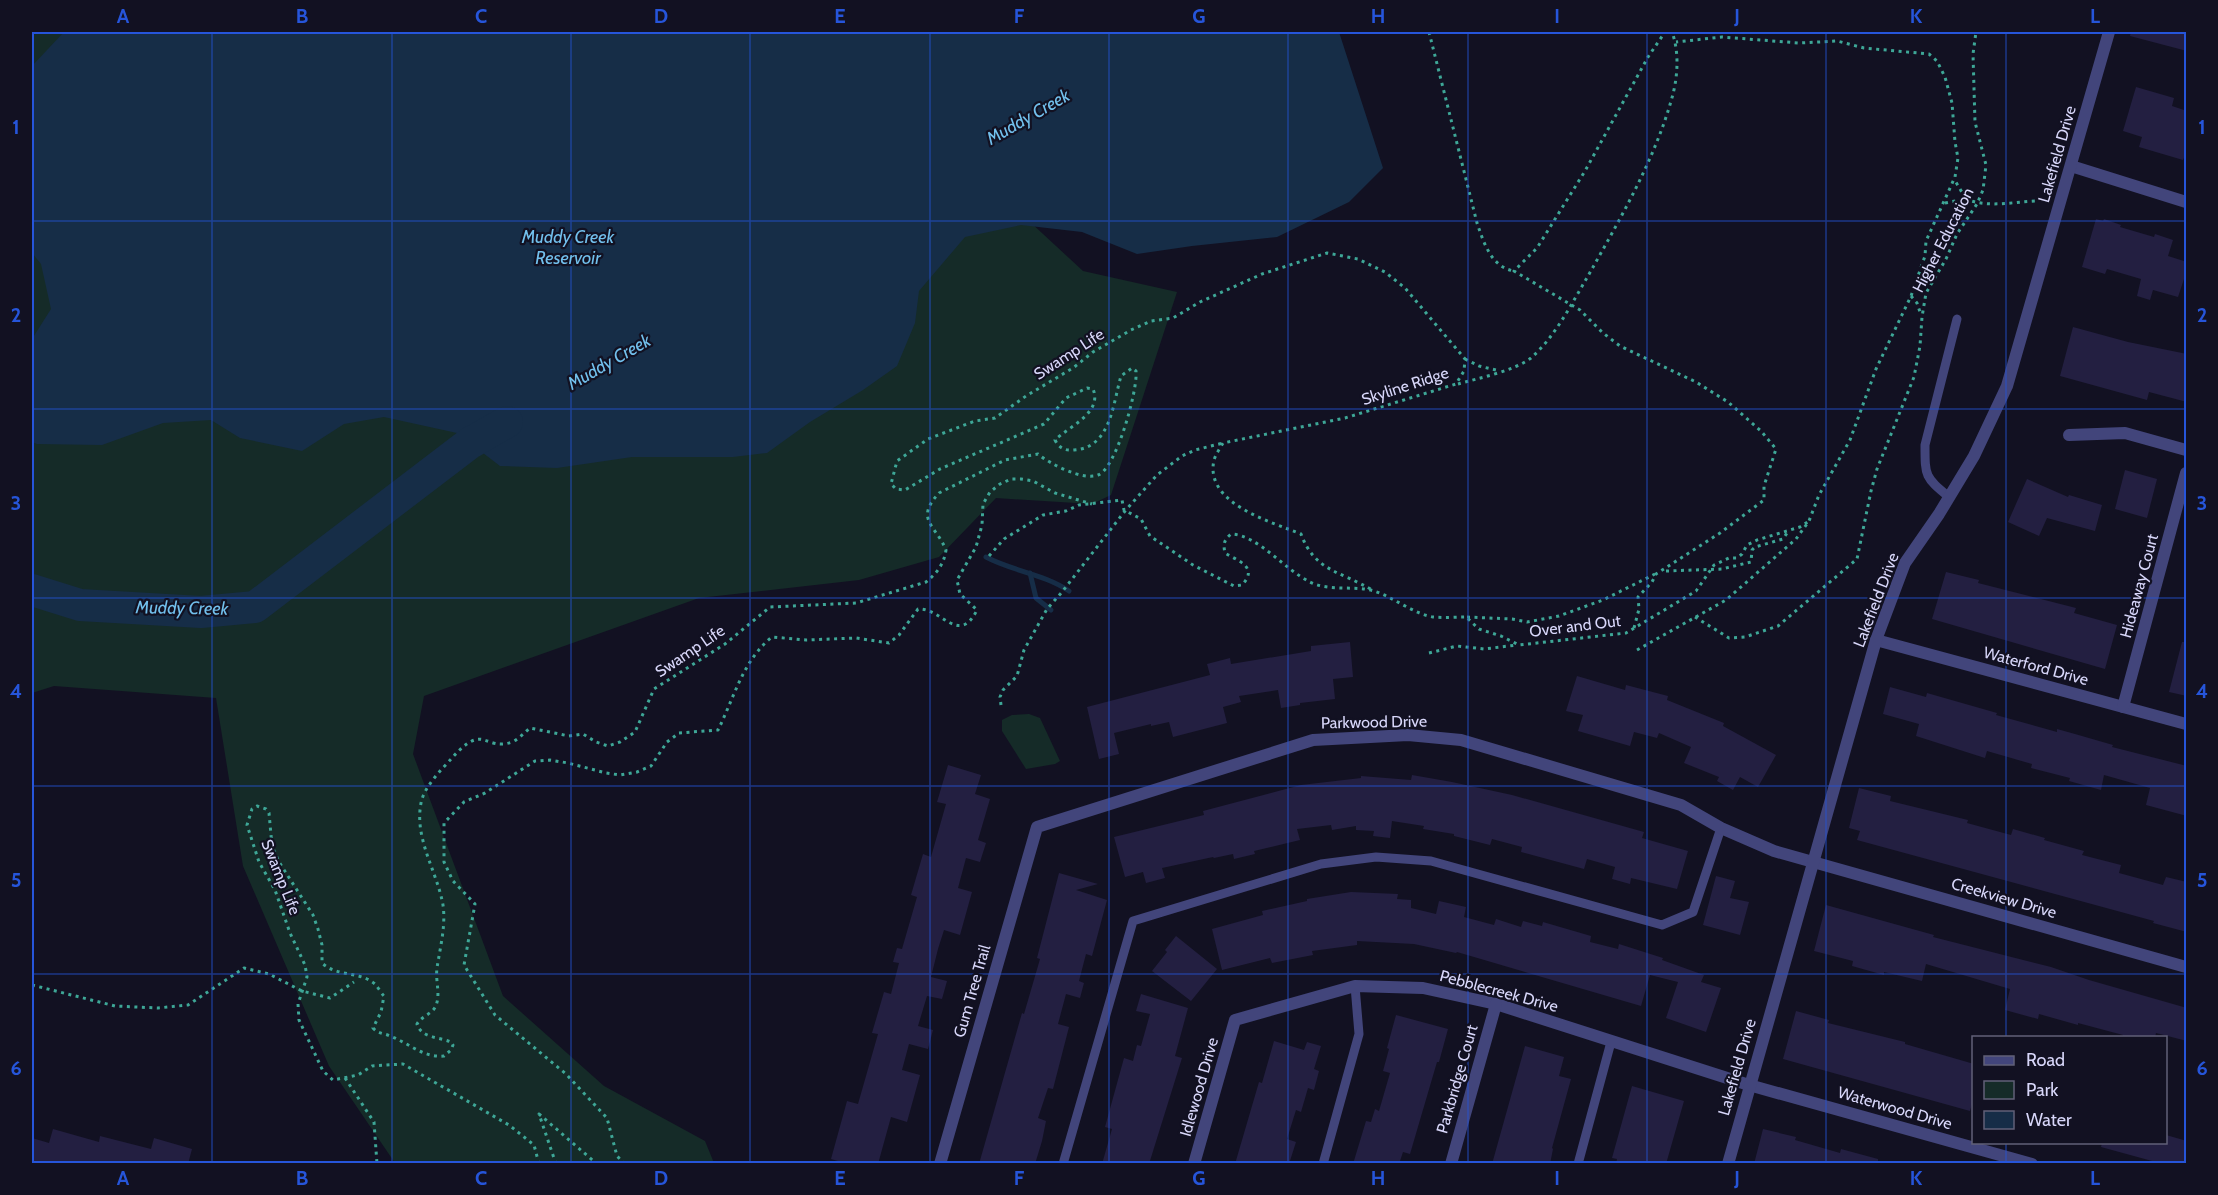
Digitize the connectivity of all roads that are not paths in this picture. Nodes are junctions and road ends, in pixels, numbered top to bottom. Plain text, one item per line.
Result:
1 (2109, 32) edge
2 (2071, 166) junction
3 (2187, 202) edge
4 (1957, 320) dead end
5 (2069, 435) dead end
6 (2187, 450) edge
7 (2187, 473) edge
8 (1949, 497) junction
9 (1876, 640) junction
10 (2123, 707) junction
11 (2187, 724) edge
12 (1037, 827) joint
13 (1721, 828) junction
14 (1812, 860) junction
15 (2187, 967) edge
16 (1354, 986) junction
17 (1496, 1004) junction
18 (1235, 1020) joint
19 (1611, 1042) junction
20 (1749, 1085) junction
21 (940, 1164) edge
22 (1063, 1164) edge
23 (1194, 1164) edge
24 (1323, 1164) edge
25 (1451, 1164) edge
26 (1578, 1164) edge
27 (1728, 1164) edge
28 (2032, 1164) edge

1 - 2 street, Lakefield Drive
2 - 3 street
2 - 8 street, Lakefield Drive
4 - 8 lane
5 - 6 street
7 - 10 street, Hideaway Court
8 - 9 street, Lakefield Drive
9 - 10 street, Waterford Drive
9 - 14 street, Lakefield Drive
10 - 11 street, Waterford Drive
12 - 13 street, Parkwood Drive
12 - 21 street, Gum Tree Trail
13 - 14 street, Parkwood Drive
13 - 22 lane
14 - 15 street, Creekview Drive
14 - 20 street, Lakefield Drive
16 - 17 street, Pebblecreek Drive
16 - 18 street, Pebblecreek Drive
16 - 24 lane
17 - 19 street, Pebblecreek Drive
17 - 25 street, Parkbridge Court
18 - 23 street, Idlewood Drive
19 - 20 street, Pebblecreek Drive
19 - 26 lane
20 - 27 street, Lakefield Drive
20 - 28 street, Waterwood Drive

